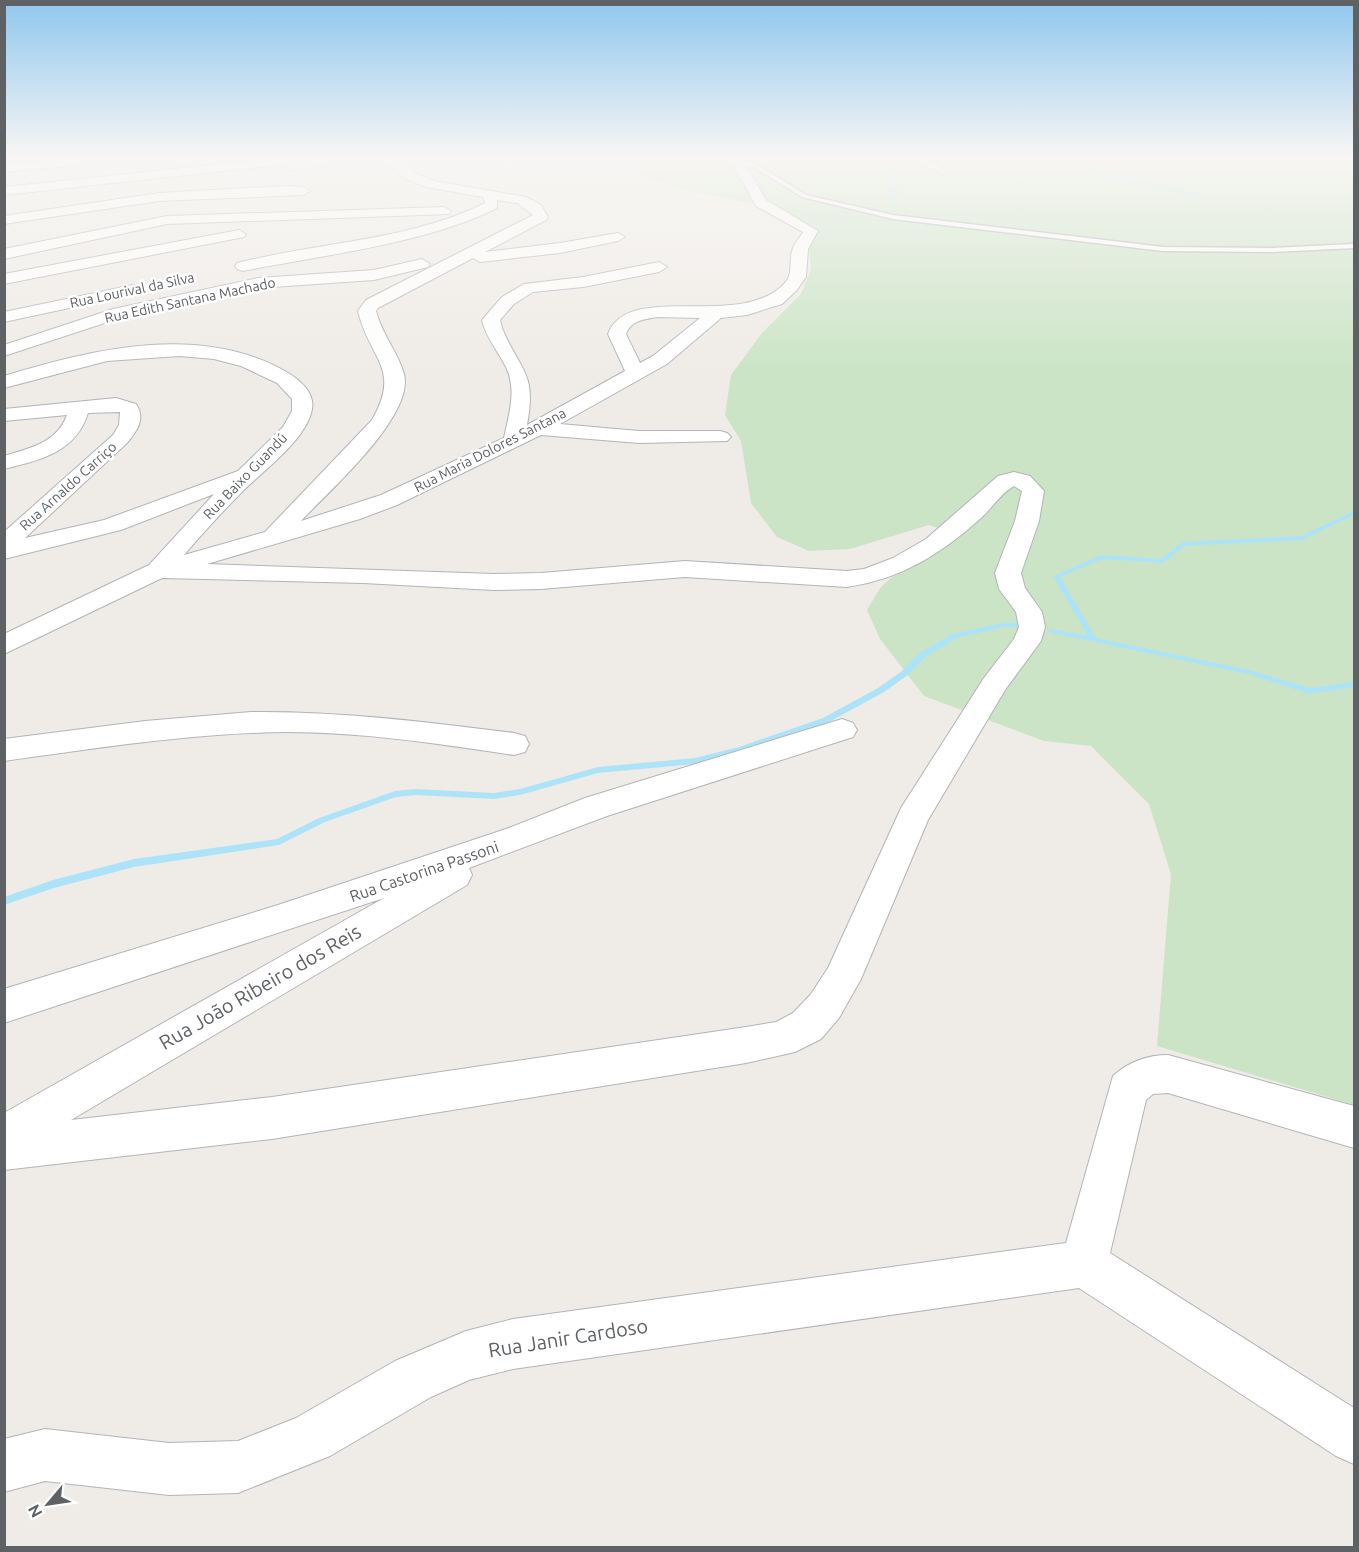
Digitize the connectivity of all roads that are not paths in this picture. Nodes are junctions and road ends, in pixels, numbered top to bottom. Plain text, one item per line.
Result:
1 (43, 229) edge
2 (122, 229) edge
3 (271, 229) edge
4 (428, 229) edge
5 (516, 229) edge
6 (808, 229) edge
7 (998, 229) edge
8 (618, 237) dead end
9 (4, 239) edge
10 (1354, 246) edge
11 (4, 254) edge
12 (451, 261) junction
13 (660, 267) dead end
14 (224, 270) dead end
15 (4, 279) edge
16 (145, 287) dead end
17 (716, 313) junction
18 (4, 317) edge
19 (4, 351) edge
20 (636, 374) junction
21 (4, 382) edge
22 (80, 408) junction
23 (4, 415) edge
24 (536, 428) junction
25 (720, 437) dead end
26 (514, 441) junction
27 (4, 463) edge
28 (249, 473) junction
29 (272, 539) junction
30 (4, 545) edge
31 (4, 552) edge
32 (158, 570) junction
33 (4, 645) edge
34 (842, 730) dead end
35 (514, 744) dead end
36 (4, 750) edge
37 (518, 838) junction
38 (4, 1006) edge
39 (1354, 1127) edge
40 (4, 1137) edge
41 (4, 1149) edge
42 (1084, 1264) junction
43 (1354, 1438) edge
44 (4, 1466) edge

1 - 9 street
2 - 11 street
3 - 15 street
4 - 14 street
5 - 12 street
6 - 17 street
7 - 10 lane
8 - 12 street, Rua Edith Santana Machado
12 - 19 street, Rua Edith Santana Machado
12 - 29 street
13 - 26 street
16 - 18 street, Rua Lourival da Silva
17 - 20 street, Rua Maria Dolores Santana
17 - 20 street
20 - 24 street, Rua Maria Dolores Santana
21 - 28 street, Rua Baixo Guandú
22 - 23 street, Rua Arnaldo Carriço
22 - 27 street
22 - 30 street, Rua Arnaldo Carriço
24 - 25 street
24 - 26 street, Rua Maria Dolores Santana
26 - 29 street, Rua Maria Dolores Santana
28 - 31 street
28 - 32 street, Rua Baixo Guandú
29 - 32 street, Rua Maria Dolores Santana
32 - 33 street, Rua Maria Dolores Santana
32 - 41 street
34 - 37 street, Rua Castorina Passoni
35 - 36 street
37 - 38 street, Rua Castorina Passoni
37 - 40 street, Rua João Ribeiro dos Reis
39 - 42 street
42 - 43 street
42 - 44 street, Rua Janir Cardoso

